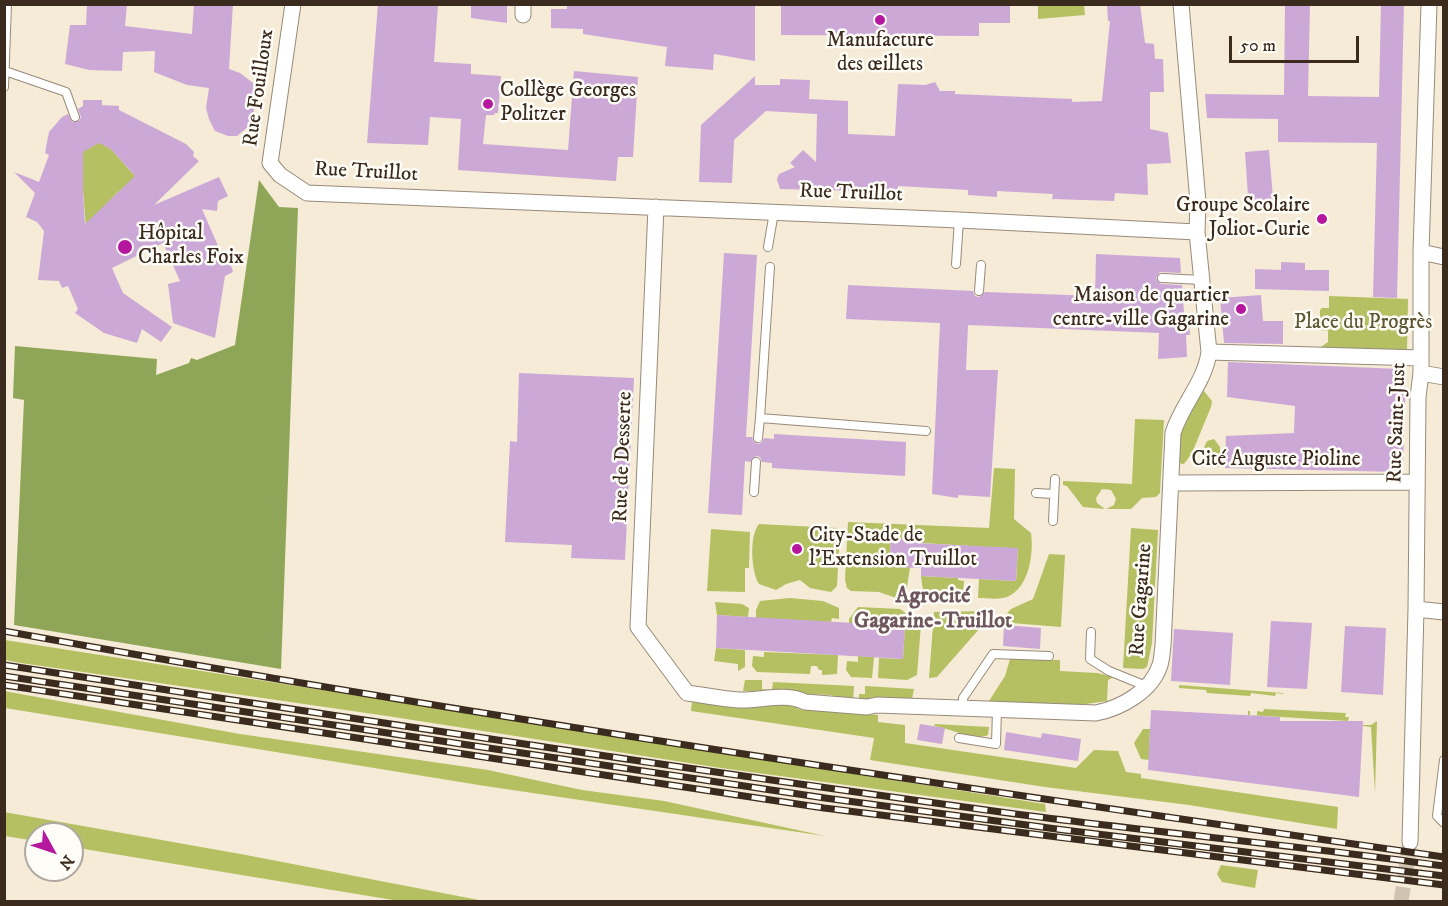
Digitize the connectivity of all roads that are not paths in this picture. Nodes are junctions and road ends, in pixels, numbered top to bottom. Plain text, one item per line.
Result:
1 (7, 4) edge
2 (293, 4) edge
3 (1181, 4) edge
4 (1429, 4) edge
5 (5, 71) edge
6 (4, 87) edge
7 (75, 117) dead end
8 (280, 175) joint
9 (656, 207) junction
10 (774, 212) junction
11 (959, 220) junction
12 (1197, 232) junction
13 (768, 248) dead end
14 (1421, 252) junction
15 (1443, 257) edge
16 (956, 264) dead end
17 (981, 265) dead end
18 (770, 267) dead end
19 (1162, 278) dead end
20 (1203, 280) junction
21 (979, 291) dead end
22 (1209, 352) junction
23 (1421, 357) junction
24 (1421, 373) junction
25 (1443, 377) edge
26 (760, 418) junction
27 (926, 431) dead end
28 (758, 438) dead end
29 (756, 462) dead end
30 (1055, 479) dead end
31 (1417, 482) junction
32 (1171, 483) junction
33 (754, 492) dead end
34 (1036, 493) dead end
35 (1054, 494) junction
36 (1053, 521) dead end
37 (1416, 609) junction
38 (1443, 612) edge
39 (1091, 632) dead end
40 (1048, 656) dead end
41 (1146, 686) junction
42 (687, 693) joint
43 (963, 709) junction
44 (997, 710) junction
45 (959, 738) dead end
46 (1443, 760) edge
47 (1443, 824) edge
48 (1410, 842) tunnel mouth

1 - 5 lane
2 - 8 street, Rue Fouilloux
3 - 12 street
4 - 14 street, Rue Saint-Just
5 - 6 lane
5 - 7 lane
8 - 9 street, Rue Truillot
9 - 10 street, Rue Truillot
9 - 42 street, Rue de Desserte
10 - 11 street, Rue Truillot
10 - 13 lane
11 - 12 street, Rue Truillot
11 - 16 lane
12 - 20 street, Rue Gagarine
14 - 15 street
14 - 23 street, Rue Saint-Just
17 - 21 lane
18 - 26 lane
19 - 20 lane
20 - 22 street, Rue Gagarine
22 - 23 street
22 - 32 street, Rue Gagarine
23 - 24 street, Rue Saint-Just
24 - 25 street
24 - 31 street, Rue Saint-Just
26 - 27 lane
26 - 28 lane
29 - 33 lane
30 - 35 lane
31 - 32 street, Cité Auguste Pioline
31 - 37 street, Rue Saint-Just
32 - 41 street, Rue Gagarine
34 - 35 lane
35 - 36 lane
37 - 38 street
37 - 48 street, Rue Saint-Just
39 - 41 lane
40 - 43 lane
41 - 44 street, Rue Gagarine
42 - 43 street, Rue Gagarine
43 - 44 street, Rue Gagarine
44 - 45 lane
46 - 47 lane

